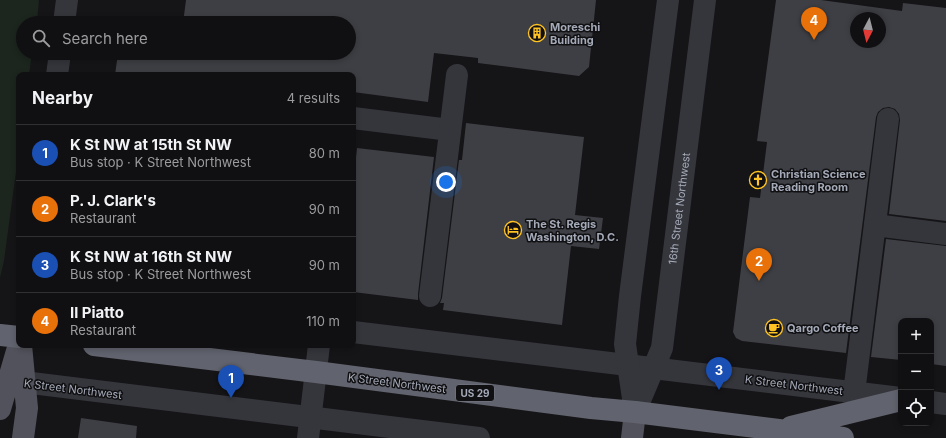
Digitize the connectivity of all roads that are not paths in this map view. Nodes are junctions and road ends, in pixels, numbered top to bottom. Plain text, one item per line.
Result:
1 (67, 0) edge
2 (668, 0) edge
3 (705, 0) edge
4 (65, 16) edge
5 (59, 60) edge
6 (57, 72) edge
7 (457, 75) dead end
8 (356, 118) edge
9 (888, 119) dead end
10 (450, 130) junction
11 (875, 225) junction
12 (946, 234) edge
13 (430, 296) dead end
14 (356, 332) edge
15 (0, 335) edge
16 (16, 337) edge
17 (19, 348) edge
18 (119, 348) edge
19 (319, 348) edge
20 (628, 365) junction
21 (654, 368) junction
22 (316, 372) junction
23 (11, 381) edge
24 (854, 392) junction
25 (898, 399) edge
26 (898, 400) edge
27 (934, 402) edge
28 (946, 404) edge
29 (0, 409) edge
30 (635, 412) junction
31 (310, 428) edge
32 (784, 434) edge
33 (23, 438) edge
34 (479, 438) edge
35 (632, 438) edge
36 (843, 438) edge

1 - 4 street
2 - 20 street, 16th Street Northwest
3 - 21 street, 16th Street Northwest
5 - 6 street
7 - 10 street
8 - 10 street
9 - 11 street
10 - 13 street
11 - 12 street
11 - 24 street
14 - 20 street, K Street Northwest
15 - 16 highway
17 - 23 main road
18 - 22 highway, K Street Northwest / US 29
19 - 22 street
20 - 21 street, K Street Northwest
20 - 30 street, 16th Street Northwest
21 - 24 street, K Street Northwest
21 - 30 street, 16th Street Northwest
22 - 30 highway, K Street Northwest / US 29
22 - 31 street
23 - 29 main road
23 - 31 street, K Street Northwest
23 - 33 main road
24 - 25 street, K Street Northwest
26 - 32 highway
27 - 28 street
30 - 32 highway, K Street Northwest / US 29
30 - 35 main road, 16th Street Northwest
31 - 34 street, K Street Northwest
32 - 36 highway, K Street Northwest / US 29

